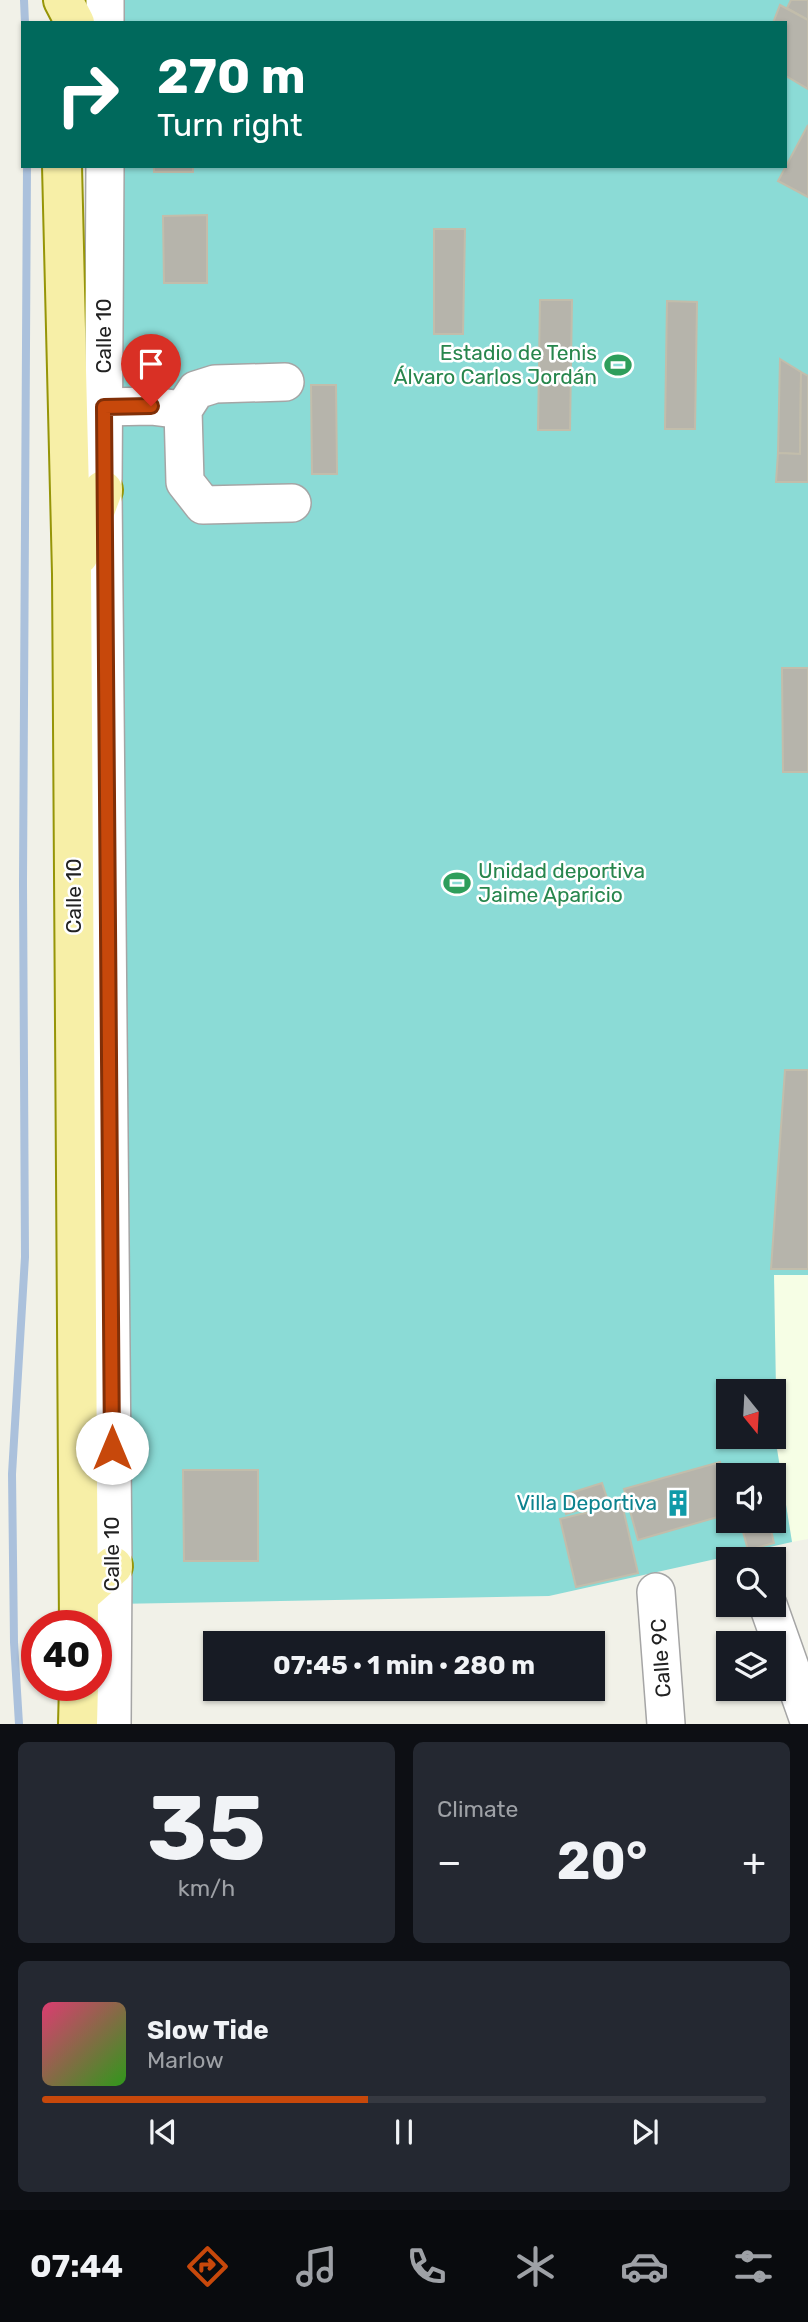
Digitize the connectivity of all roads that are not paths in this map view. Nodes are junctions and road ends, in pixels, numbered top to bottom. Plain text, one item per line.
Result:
1 (60, 0) edge
2 (105, 0) edge
3 (59, 21) edge
4 (74, 21) edge
5 (105, 21) edge
6 (62, 168) edge
7 (105, 168) edge
8 (285, 382) dead end
9 (104, 407) junction
10 (183, 410) junction
11 (103, 490) junction
12 (292, 503) dead end
13 (72, 574) junction
14 (79, 1532) junction
15 (113, 1562) junction
16 (656, 1592) dead end
17 (80, 1610) edge
18 (81, 1610) edge
19 (772, 1617) edge
20 (79, 1701) edge
21 (808, 1718) edge
22 (78, 1724) edge
23 (112, 1724) edge
24 (666, 1724) edge

1 - 3 main road
1 - 4 main road
2 - 5 street
6 - 13 main road, Calle 10
7 - 9 street, Calle 10
8 - 10 street
9 - 10 street
9 - 11 street, Calle 10
10 - 12 street
11 - 13 main road
11 - 15 street, Calle 10
13 - 14 main road, Calle 10
14 - 15 main road
14 - 17 main road, Calle 10
15 - 18 main road
15 - 23 street, Calle 10
16 - 24 street, Calle 9C
19 - 21 street
20 - 22 main road

